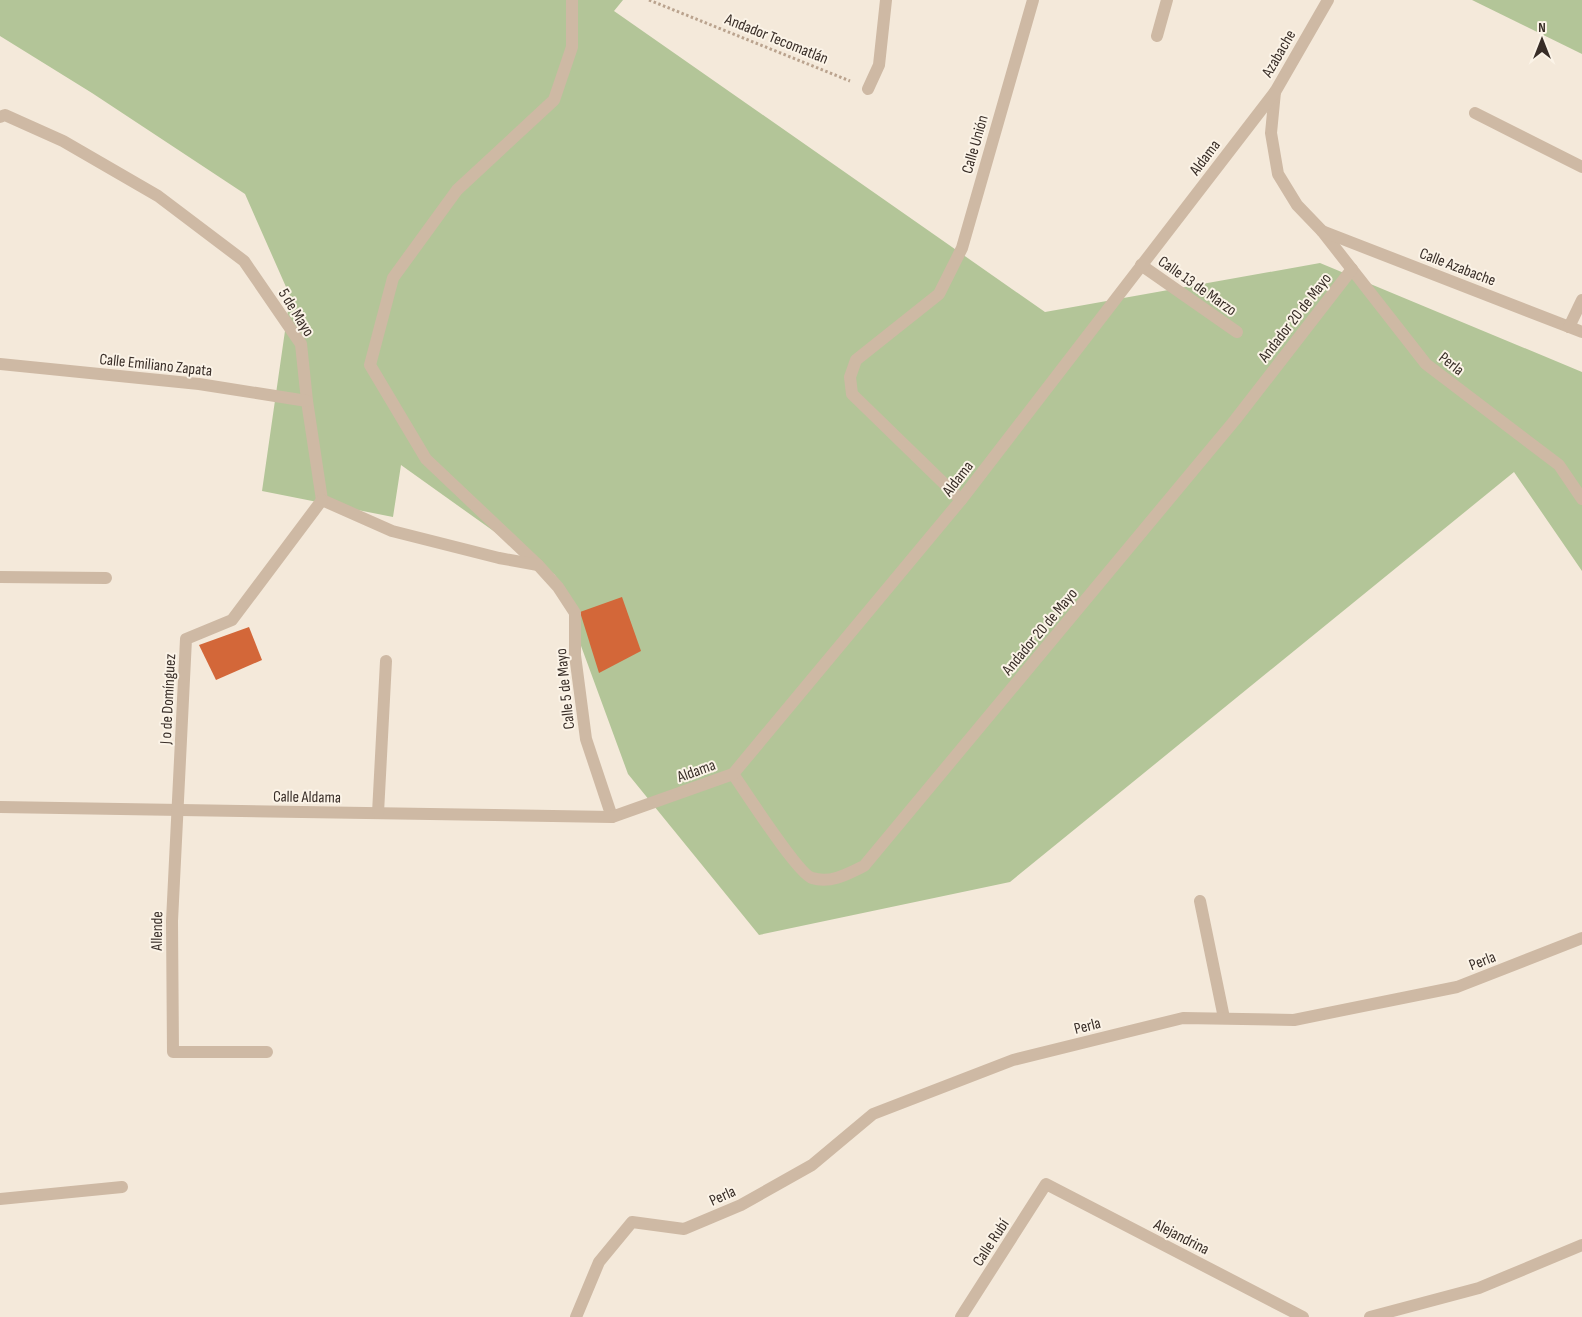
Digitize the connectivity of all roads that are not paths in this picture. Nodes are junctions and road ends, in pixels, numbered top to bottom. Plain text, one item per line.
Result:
1 (572, 0) edge
2 (886, 0) edge
3 (1033, 0) edge
4 (1167, 0) edge
5 (1328, 0) edge
6 (1157, 36) dead end
7 (868, 89) road end
8 (1274, 92) junction
9 (1475, 113) dead end
10 (3, 116) edge
11 (1582, 167) edge
12 (1322, 231) junction
13 (1141, 265) junction
14 (1352, 269) junction
15 (1582, 300) edge
16 (1569, 326) junction
17 (1237, 332) dead end
18 (1582, 332) edge
19 (0, 364) edge
20 (307, 401) junction
21 (1582, 499) edge
22 (322, 500) junction
23 (961, 500) junction
24 (538, 565) junction
25 (0, 577) edge
26 (106, 578) dead end
27 (386, 661) dead end
28 (733, 774) junction
29 (0, 806) edge
30 (178, 810) junction
31 (378, 813) junction
32 (612, 817) junction
33 (1200, 901) dead end
34 (1582, 938) edge
35 (1224, 1018) junction
36 (267, 1052) dead end
37 (1046, 1184) joint
38 (122, 1187) dead end
39 (0, 1199) edge
40 (1582, 1246) edge
41 (576, 1317) edge
42 (961, 1317) edge
43 (1303, 1317) edge
44 (1370, 1317) edge

1 - 24 street, Calle 5 de Mayo
2 - 7 street
3 - 23 street, Calle Unión
4 - 6 street
5 - 8 street, Azabache
8 - 12 street, Azabache
8 - 13 street, Aldama
9 - 11 street
10 - 20 street, 5 de Mayo
12 - 14 street, Perla
12 - 16 street, Calle Azabache
13 - 17 street, Calle 13 de Marzo
13 - 23 street, Aldama
14 - 21 street, Perla
14 - 28 street, Andador 20 de Mayo
15 - 16 street
16 - 18 street, Calle Azabache
19 - 20 street, Calle Emiliano Zapata
20 - 22 street, 5 de Mayo
22 - 24 street
22 - 30 street, J o de Domínguez
23 - 28 street, Aldama
24 - 32 street, Calle 5 de Mayo
25 - 26 street
27 - 31 street
28 - 32 street, Aldama
29 - 30 street, Calle Aldama
30 - 31 street, Calle Aldama
30 - 36 street, Allende
31 - 32 street, Calle Aldama
33 - 35 street
34 - 35 street, Perla
35 - 41 street, Perla
37 - 42 street, Calle Rubí
37 - 43 street, Alejandrina
38 - 39 street
40 - 44 street

